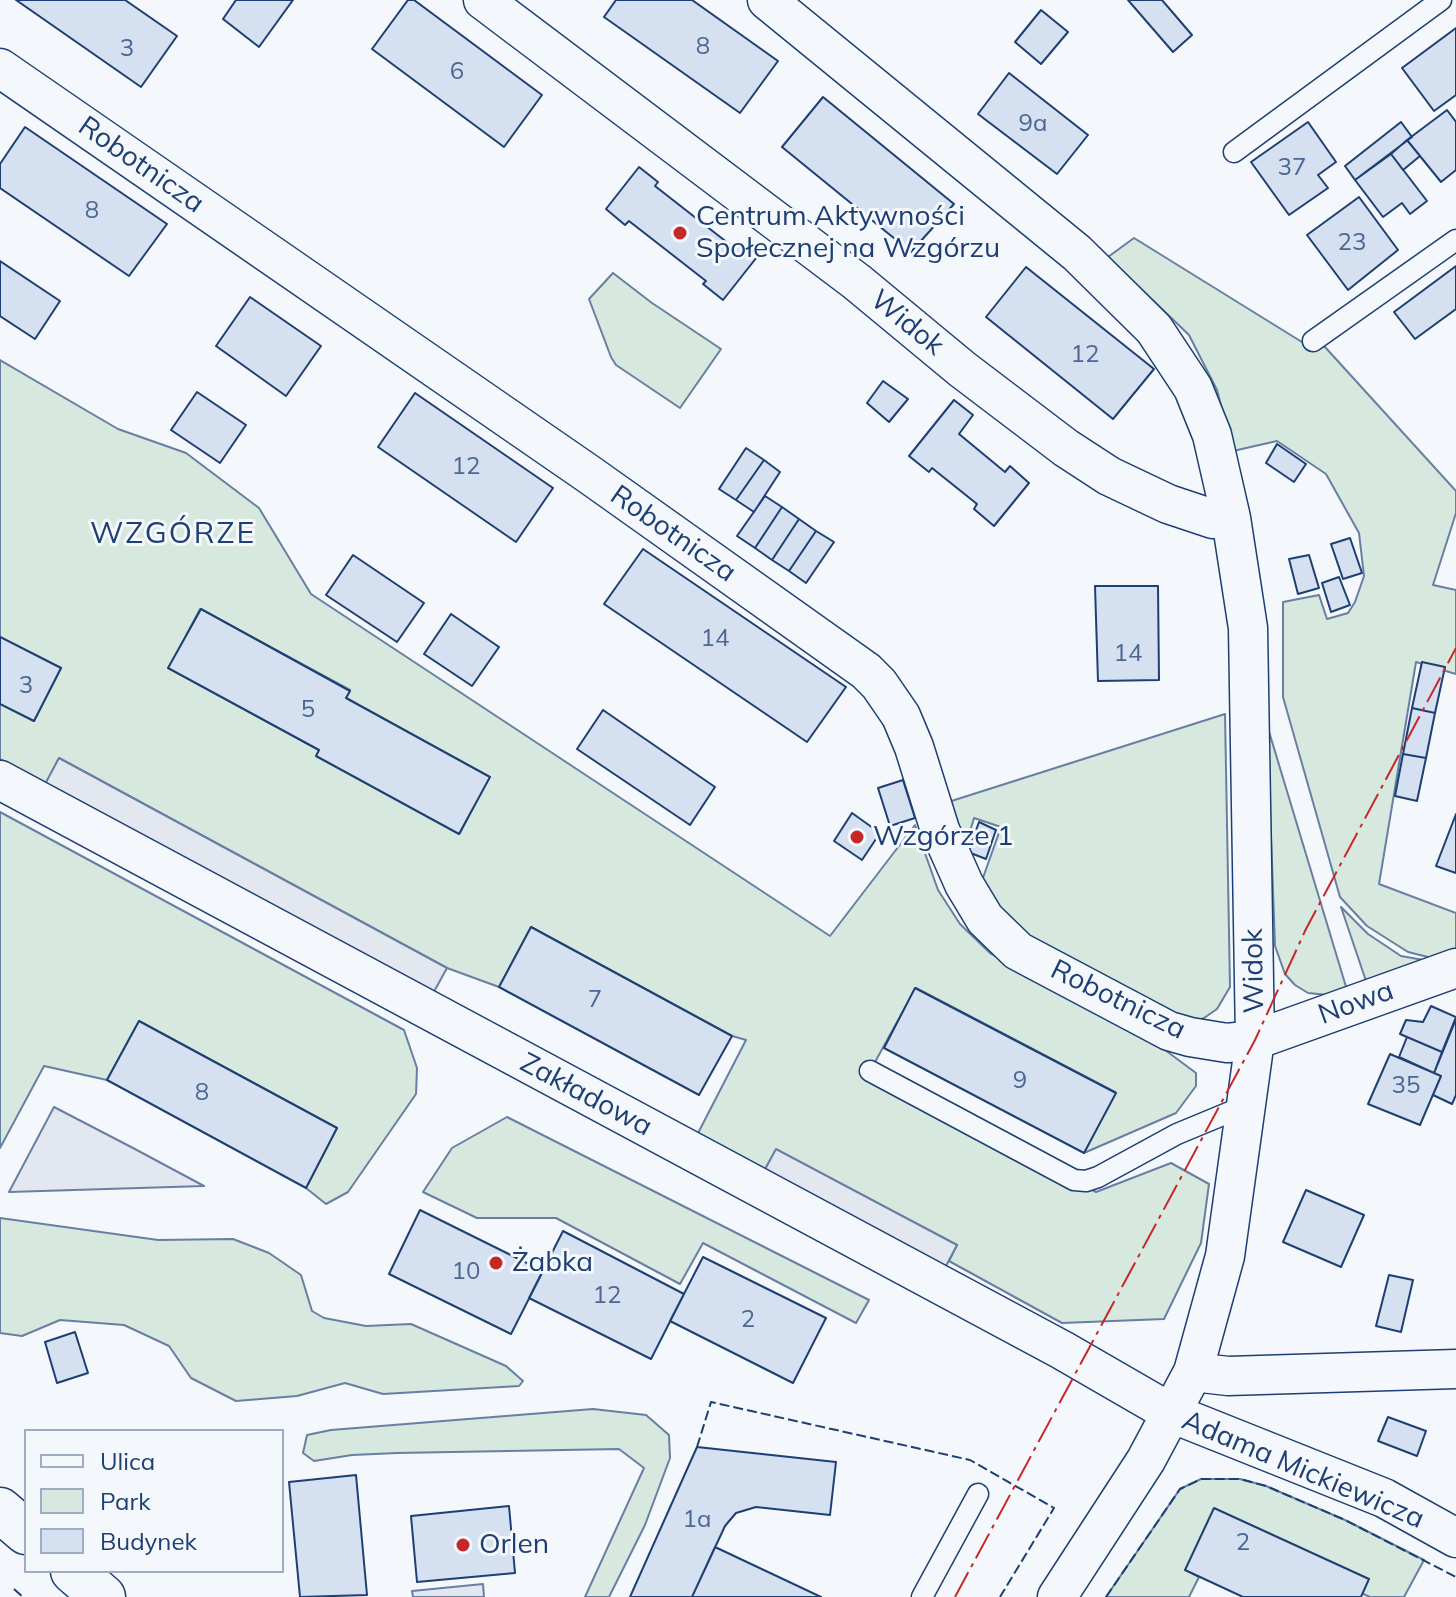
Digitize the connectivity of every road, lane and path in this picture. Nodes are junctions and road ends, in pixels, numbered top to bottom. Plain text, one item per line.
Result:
1 (767, 0) edge
2 (1441, 0) edge
3 (486, 1) edge
4 (0, 68) edge
5 (1234, 152) dead end
6 (1456, 240) edge
7 (1313, 341) dead end
8 (1231, 518) junction
9 (0, 780) edge
10 (1456, 968) edge
11 (1255, 1040) junction
12 (870, 1071) dead end
13 (1247, 1105) junction
14 (1456, 1369) edge
15 (1193, 1372) junction
16 (1171, 1413) junction
17 (978, 1494) dead end
18 (0, 1510) edge
19 (24, 1530) edge
20 (1456, 1538) edge
21 (75, 1573) edge
22 (103, 1597) edge
23 (922, 1597) edge
24 (1057, 1597) edge

1 - 8 street, Widok
2 - 5 lane
3 - 8 street, Widok
4 - 11 street, Robotnicza
6 - 7 lane
8 - 11 street, Widok
9 - 16 street, Zakładowa
10 - 11 street, Nowa
11 - 13 street, Widok
12 - 13 lane
13 - 15 street, Widok
14 - 15 street
15 - 16 street, Widok
16 - 20 street, Adama Mickiewicza
16 - 24 street, Adama Mickiewicza
17 - 23 lane
18 - 19 street
21 - 22 street

